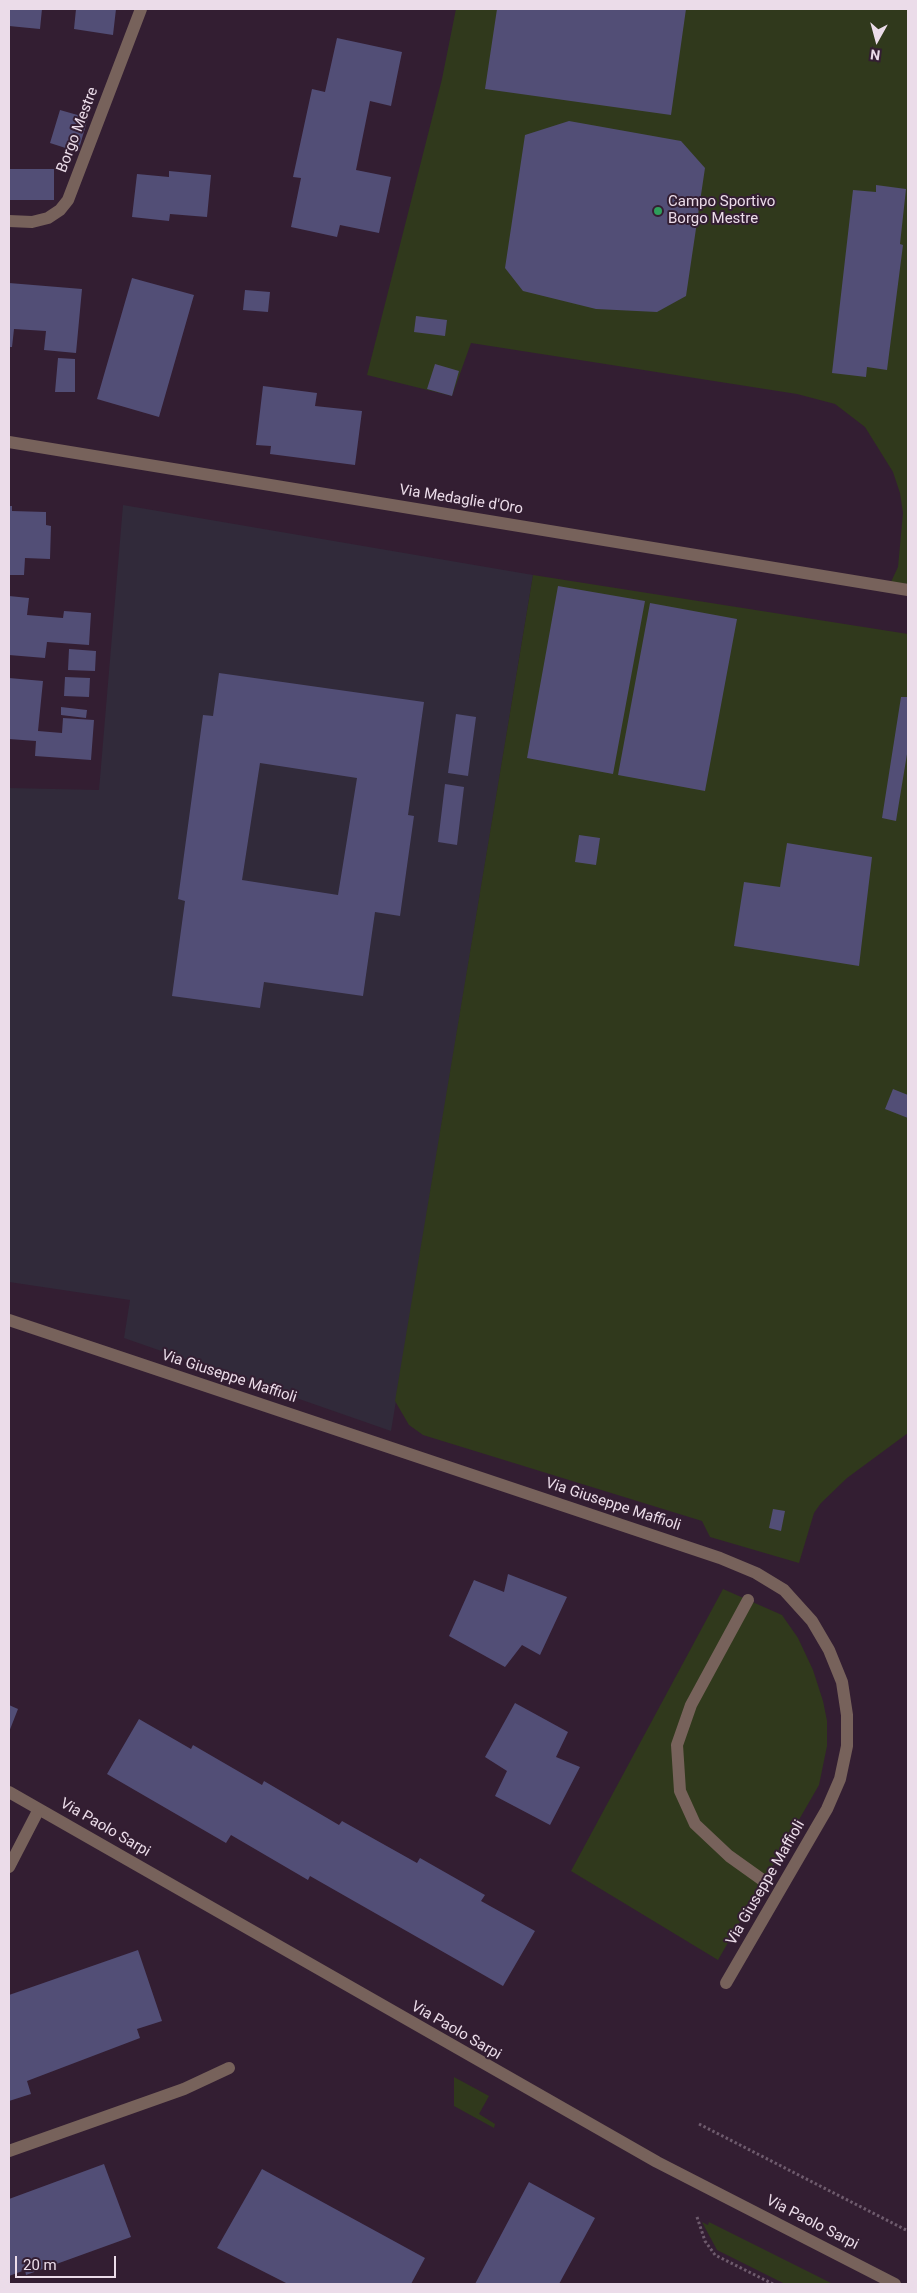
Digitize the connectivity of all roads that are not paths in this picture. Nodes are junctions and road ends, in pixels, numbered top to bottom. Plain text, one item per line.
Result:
1 (141, 9) edge
2 (9, 221) edge
3 (9, 442) edge
4 (908, 590) edge
5 (9, 1320) edge
6 (748, 1600) dead end
7 (9, 1792) edge
8 (39, 1809) junction
9 (9, 1867) edge
10 (764, 1881) dead end
11 (726, 1983) dead end
12 (229, 2068) dead end
13 (9, 2151) edge
14 (895, 2284) edge

1 - 2 street, Borgo Mestre
3 - 4 street, Via Medaglie d'Oro
5 - 11 street, Via Giuseppe Maffioli
6 - 10 street
7 - 8 street, Via Paolo Sarpi
8 - 9 street
8 - 14 street, Via Paolo Sarpi
12 - 13 street

